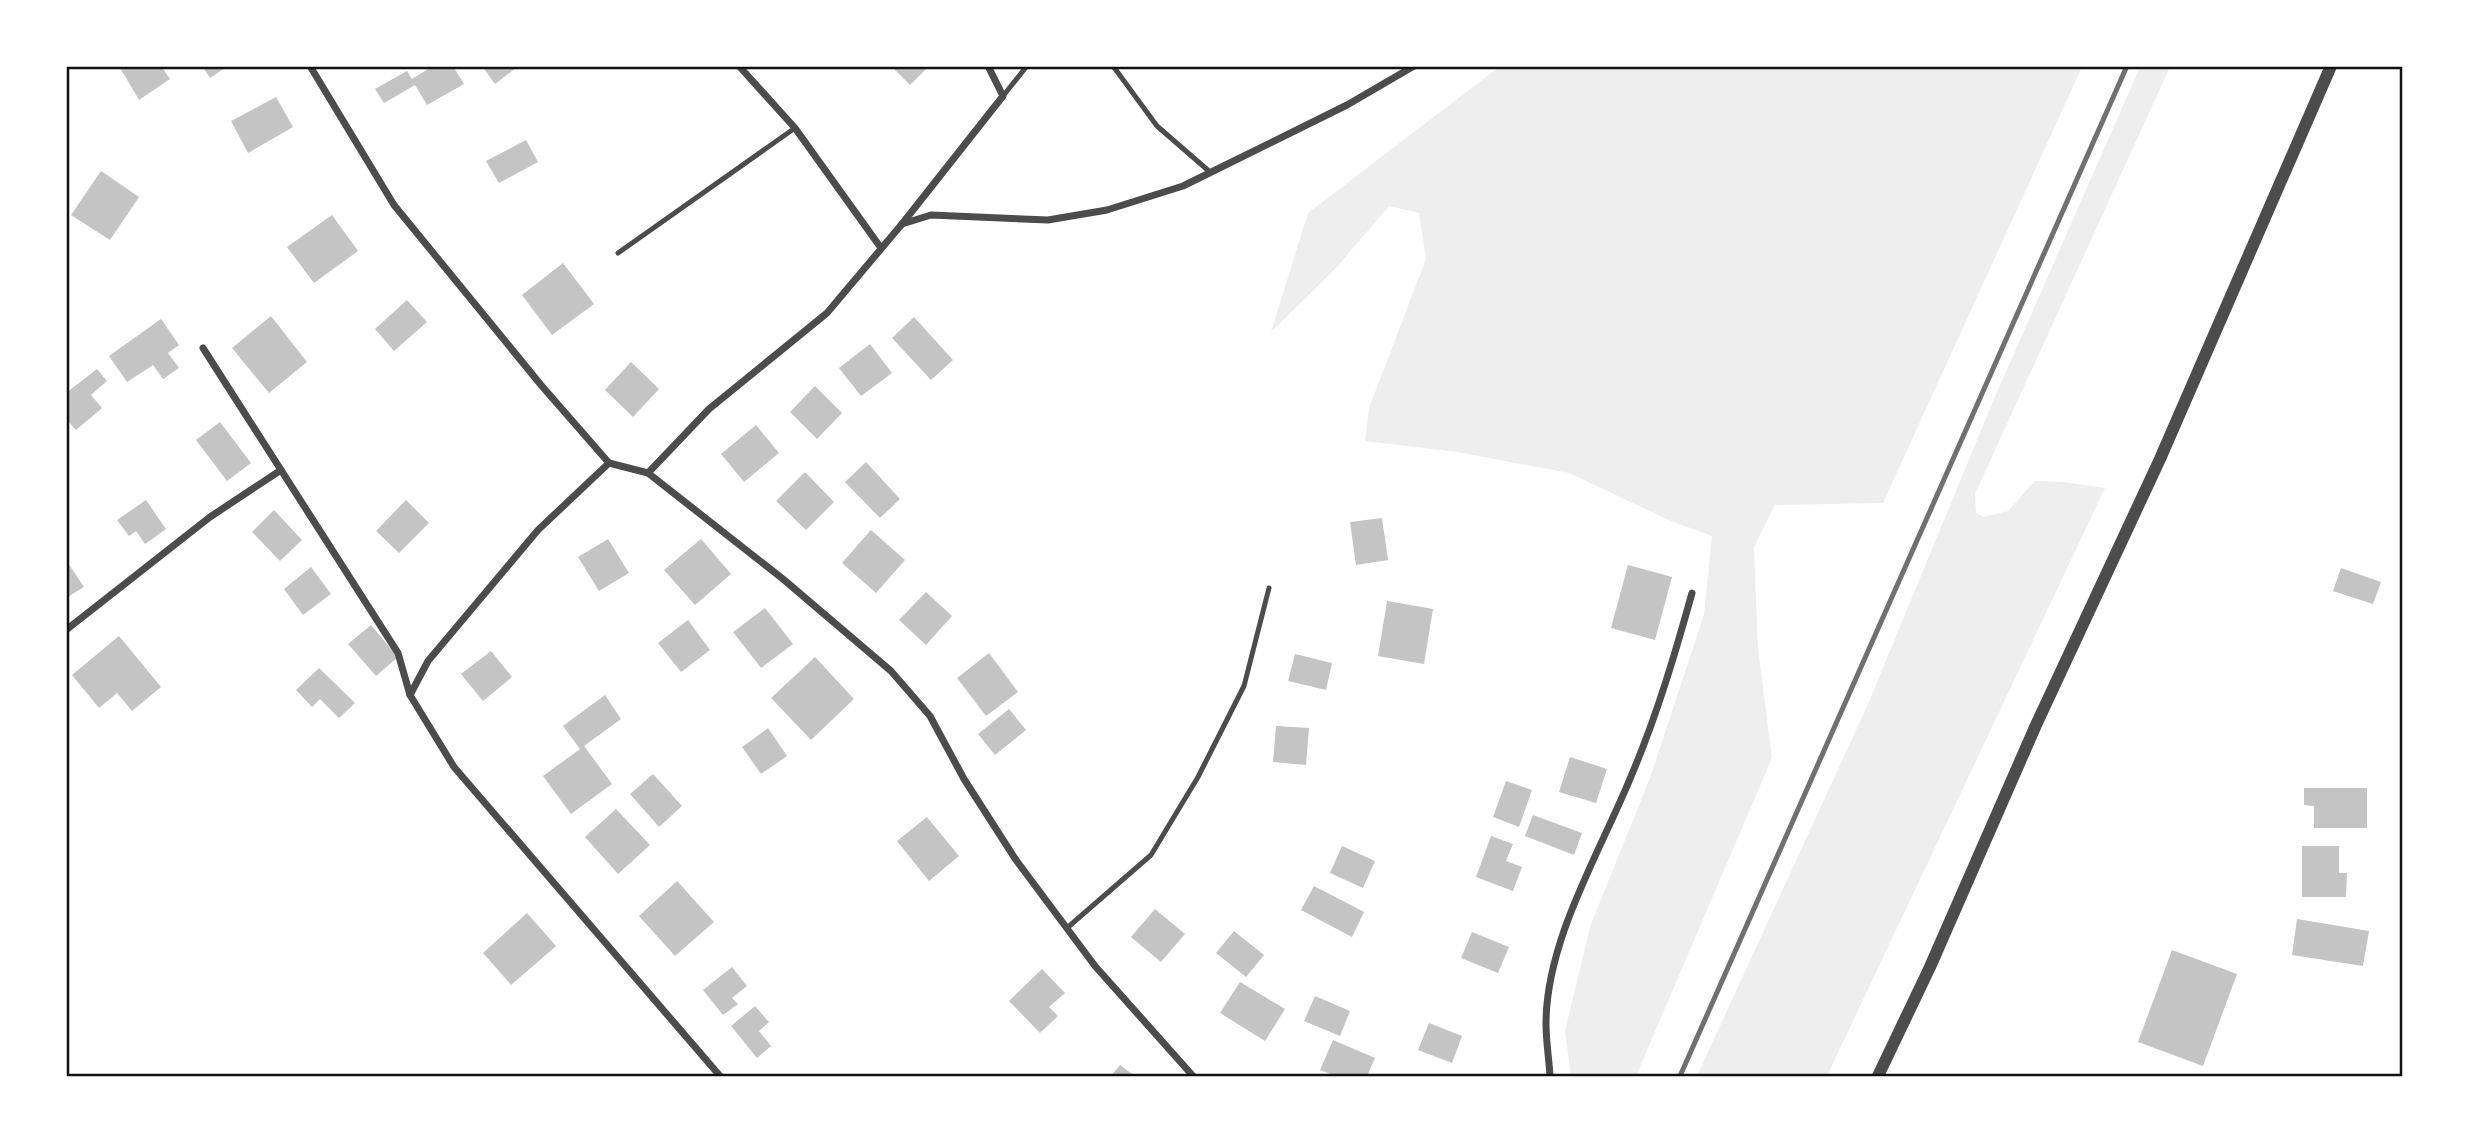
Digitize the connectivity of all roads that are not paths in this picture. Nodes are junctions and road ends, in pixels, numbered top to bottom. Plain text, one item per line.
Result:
1 (310, 66) edge
2 (739, 66) edge
3 (988, 66) edge
4 (1027, 66) edge
5 (1113, 66) edge
6 (1414, 66) edge
7 (2331, 66) edge
8 (1003, 96) junction
9 (795, 128) junction
10 (1210, 172) junction
11 (902, 224) junction
12 (881, 248) junction
13 (618, 253) dead end
14 (202, 348) dead end
15 (609, 463) junction
16 (281, 470) junction
17 (648, 473) junction
18 (1269, 587) dead end
19 (1692, 593) dead end
20 (66, 630) edge
21 (410, 695) junction
22 (1067, 928) junction
23 (720, 1076) edge
24 (1193, 1076) edge
25 (1550, 1076) edge
26 (1878, 1076) edge

1 - 15 street
2 - 9 street
3 - 8 street
4 - 8 lane
5 - 10 lane
6 - 10 street
7 - 26 street
8 - 11 street
9 - 12 street
9 - 13 lane
10 - 11 street
11 - 12 street
12 - 17 street
14 - 16 street
15 - 17 street
15 - 21 street
16 - 20 street
16 - 21 street
17 - 22 street
18 - 22 lane
19 - 25 street
21 - 23 street
22 - 24 street

